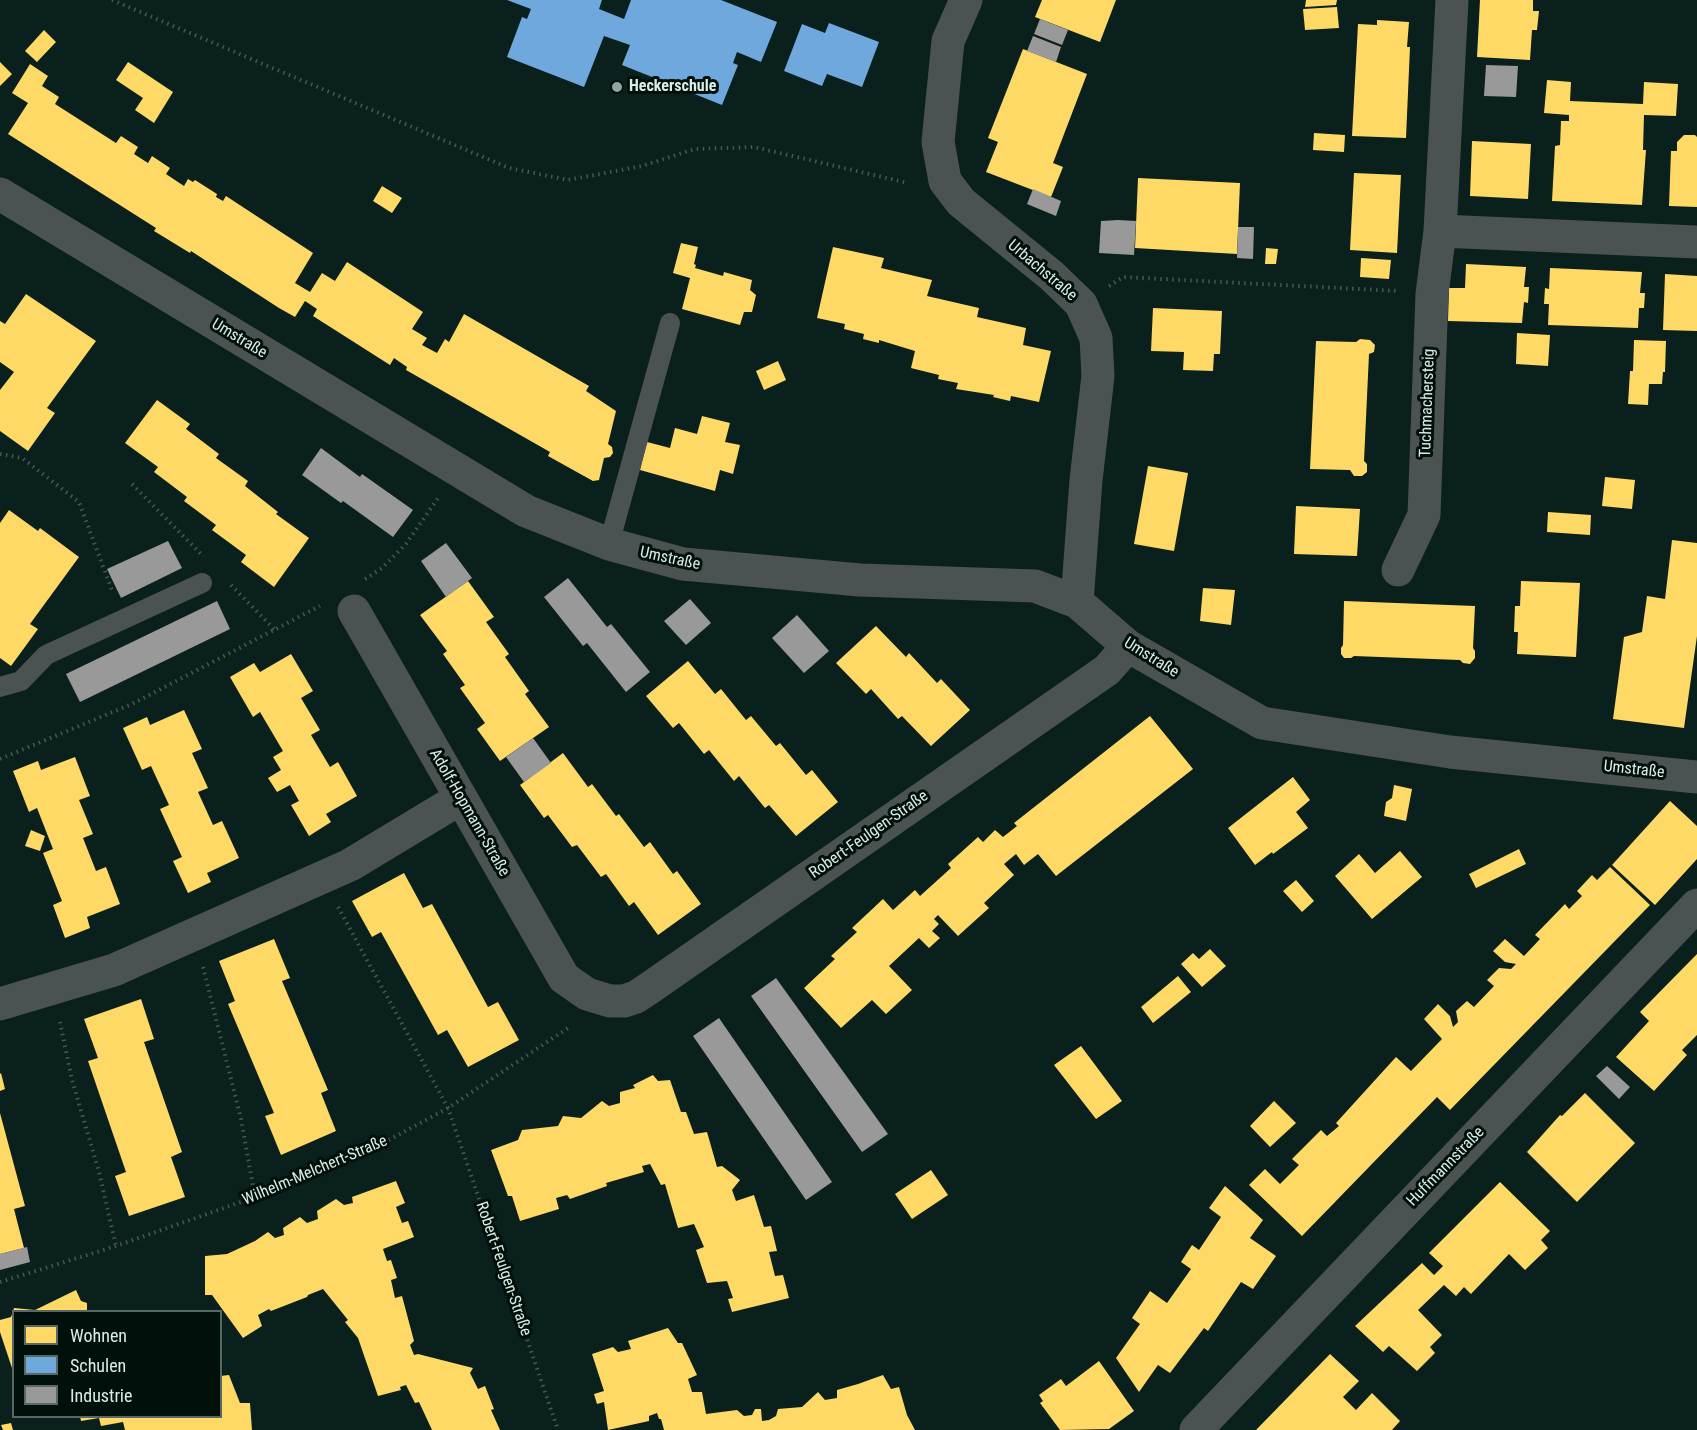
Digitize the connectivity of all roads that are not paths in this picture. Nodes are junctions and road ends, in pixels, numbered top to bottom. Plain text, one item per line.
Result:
1 (966, 0) edge
2 (1452, 0) edge
3 (0, 194) edge
4 (1440, 231) junction
5 (1697, 242) edge
6 (670, 323) dead end
7 (609, 544) junction
8 (1398, 570) dead end
9 (202, 583) dead end
10 (1077, 602) junction
11 (341, 606) road end
12 (1128, 646) junction
13 (0, 687) edge
14 (1697, 777) edge
15 (461, 798) junction
16 (1697, 904) edge
17 (599, 999) joint
18 (0, 1004) edge
19 (1196, 1430) edge

1 - 10 street, Urbachstraße
2 - 4 street, Tuchmachersteig
3 - 7 street, Umstraße
4 - 5 street
4 - 8 street, Tuchmachersteig
6 - 7 lane
7 - 10 street, Umstraße
9 - 13 lane
10 - 12 street, Umstraße
11 - 15 street, Adolf-Hopmann-Straße
12 - 14 street, Umstraße
12 - 17 street, Robert-Feulgen-Straße
15 - 17 street, Adolf-Hopmann-Straße
15 - 18 street
16 - 19 street, Huffmannstraße

